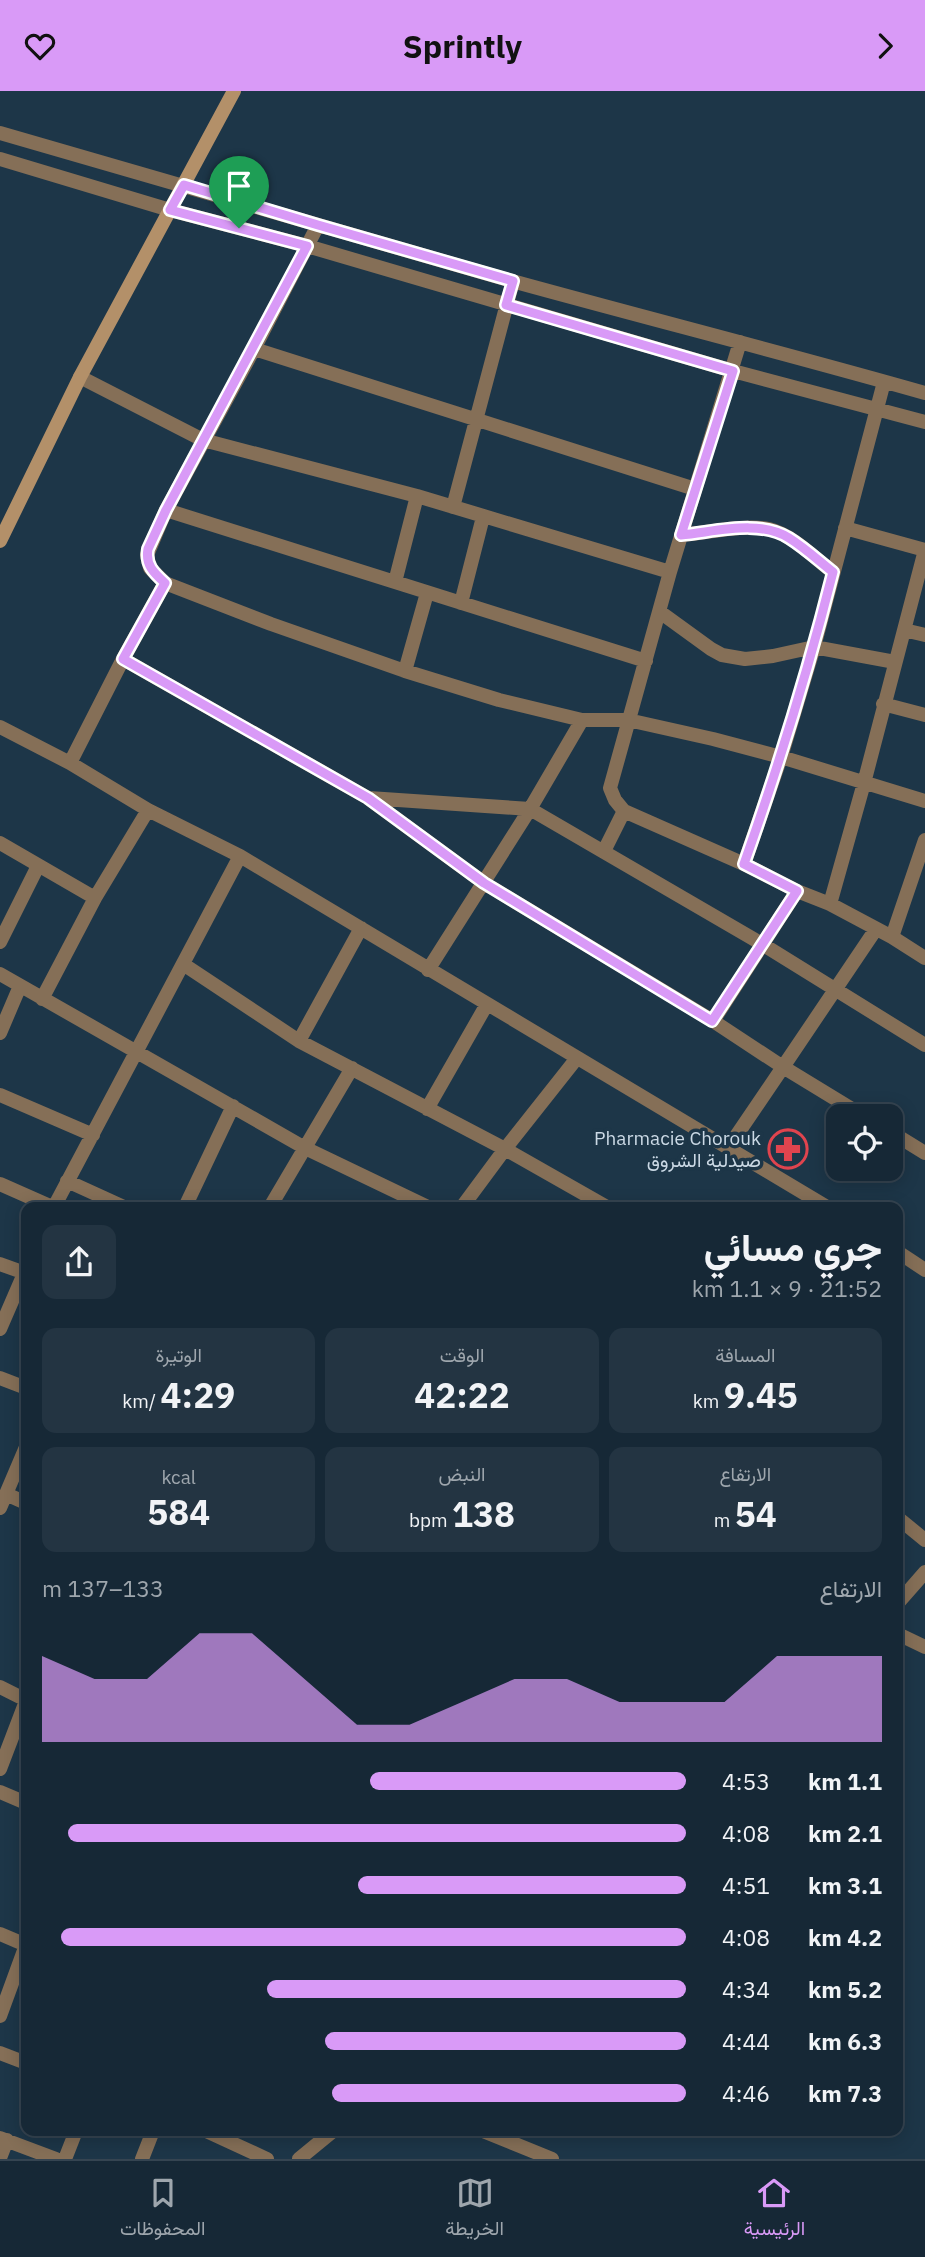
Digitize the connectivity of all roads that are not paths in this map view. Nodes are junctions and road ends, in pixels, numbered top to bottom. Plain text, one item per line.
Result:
1 (234, 91) edge
2 (0, 133) edge
3 (0, 159) edge
4 (184, 185) junction
5 (170, 210) junction
6 (318, 225) junction
7 (307, 246) junction
8 (513, 281) junction
9 (506, 305) junction
10 (740, 342) junction
11 (254, 349) junction
12 (733, 371) junction
13 (80, 377) junction
14 (884, 382) junction
15 (925, 393) edge
16 (877, 409) junction
17 (476, 421) junction
18 (925, 422) edge
19 (203, 440) junction
20 (695, 489) junction
21 (417, 496) junction
22 (453, 507) junction
23 (166, 510) junction
24 (483, 517) junction
25 (845, 528) junction
26 (681, 535) junction
27 (0, 541) edge
28 (670, 572) junction
29 (833, 572) junction
30 (395, 582) junction
31 (165, 583) junction
32 (428, 593) junction
33 (461, 603) junction
34 (660, 612) junction
35 (904, 630) junction
36 (925, 635) edge
37 (814, 647) junction
38 (123, 659) junction
39 (646, 661) junction
40 (895, 663) junction
41 (405, 671) junction
42 (883, 704) junction
43 (925, 715) edge
44 (582, 720) junction
45 (628, 720) junction
46 (0, 727) edge
47 (781, 757) junction
48 (70, 763) junction
49 (864, 783) junction
50 (368, 798) junction
51 (925, 801) edge
52 (530, 809) junction
53 (148, 810) junction
54 (624, 811) junction
55 (925, 840) edge
56 (0, 843) edge
57 (604, 851) junction
58 (240, 856) junction
59 (744, 864) junction
60 (38, 866) junction
61 (484, 883) junction
62 (797, 891) junction
63 (94, 898) junction
64 (830, 904) junction
65 (361, 928) junction
66 (876, 929) junction
67 (892, 937) junction
68 (0, 942) edge
69 (762, 944) junction
70 (925, 958) edge
71 (183, 964) junction
72 (428, 970) junction
73 (0, 974) edge
74 (20, 986) junction
75 (836, 989) junction
76 (42, 999) junction
77 (487, 1004) junction
78 (712, 1021) junction
79 (0, 1033) edge
80 (299, 1041) junction
81 (925, 1045) edge
82 (137, 1052) junction
83 (577, 1058) junction
84 (783, 1067) junction
85 (352, 1068) junction
86 (0, 1095) edge
87 (844, 1104) edge
88 (233, 1106) junction
89 (428, 1109) junction
90 (93, 1135) junction
91 (903, 1139) edge
92 (305, 1148) junction
93 (728, 1148) junction
94 (505, 1149) junction
95 (925, 1153) edge
96 (66, 1181) junction
97 (0, 1184) edge
98 (41, 1202) edge
99 (56, 1202) edge
100 (113, 1202) edge
101 (187, 1202) edge
102 (273, 1202) edge
103 (418, 1202) edge
104 (466, 1202) edge
105 (598, 1202) edge
106 (816, 1202) edge
107 (903, 1255) edge
108 (0, 1264) edge
109 (21, 1270) edge
110 (925, 1270) edge
111 (21, 1280) edge
112 (0, 1329) edge
113 (0, 1378) edge
114 (21, 1386) edge
115 (21, 1459) edge
116 (6, 1494) junction
117 (21, 1501) edge
118 (0, 1508) edge
119 (903, 1522) edge
120 (925, 1540) edge
121 (925, 1572) edge
122 (903, 1597) edge
123 (903, 1636) edge
124 (925, 1647) edge
125 (0, 1687) edge
126 (21, 1698) edge
127 (21, 1713) edge
128 (0, 1769) edge
129 (0, 1792) edge
130 (21, 1801) edge
131 (0, 1934) edge
132 (21, 1943) edge
133 (21, 1959) edge
134 (0, 2016) edge
135 (0, 2053) edge
136 (21, 2061) edge
137 (74, 2136) edge
138 (151, 2136) edge
139 (217, 2136) edge
140 (327, 2136) edge
141 (495, 2136) edge
142 (4, 2139) edge
143 (0, 2158) edge
144 (55, 2159) edge
145 (65, 2159) edge
146 (142, 2159) edge
147 (268, 2159) edge
148 (299, 2159) edge
149 (552, 2159) edge

1 - 4 main road
2 - 4 street
3 - 5 street
4 - 5 main road
4 - 6 street
5 - 7 street
5 - 13 main road
6 - 7 street
6 - 8 street
7 - 9 street
7 - 11 street
8 - 9 street
8 - 10 street
9 - 12 street
9 - 17 street
10 - 12 street
10 - 14 street
11 - 17 street
11 - 19 street
12 - 16 street
12 - 20 street
13 - 19 street
13 - 27 main road
14 - 15 street
14 - 16 street
16 - 18 street
16 - 25 street
17 - 20 street
17 - 22 street
19 - 21 street
19 - 23 street
20 - 26 street
21 - 22 street
21 - 30 street
22 - 24 street
23 - 30 street
23 - 31 street
24 - 28 street
24 - 33 street
25 - 29 street
25 - 35 street
26 - 28 street
26 - 29 street
28 - 34 street
29 - 37 street
30 - 32 street
31 - 38 street
31 - 41 street
32 - 33 street
32 - 41 street
33 - 39 street
34 - 37 street
34 - 39 street
35 - 36 street
35 - 40 street
37 - 40 street
37 - 47 street
38 - 48 street
38 - 50 street
39 - 45 street
40 - 42 street
41 - 44 street
42 - 43 street
42 - 49 street
44 - 45 street
44 - 52 street
45 - 47 street
45 - 54 street
46 - 48 street
47 - 49 street
47 - 59 street
48 - 53 street
49 - 51 street
49 - 64 street
50 - 52 street
50 - 61 street
52 - 57 street
52 - 61 street
53 - 58 street
53 - 63 street
54 - 57 street
54 - 59 street
55 - 67 street
56 - 60 street
57 - 69 street
58 - 65 street
58 - 71 street
59 - 62 street
60 - 63 street
60 - 68 street
61 - 72 street
61 - 78 street
62 - 64 street
62 - 69 street
63 - 76 street
64 - 66 street
65 - 72 street
65 - 80 street
66 - 67 street
66 - 75 street
67 - 70 street
69 - 75 street
69 - 78 street
71 - 80 street
71 - 82 street
72 - 77 street
73 - 74 street
74 - 76 street
74 - 79 street
75 - 81 street
75 - 84 street
76 - 82 street
77 - 83 street
77 - 89 street
78 - 84 street
80 - 85 street
82 - 88 street
82 - 90 street
83 - 93 street
83 - 94 street
84 - 87 street
84 - 93 street
85 - 89 street
85 - 92 street
86 - 90 street
88 - 92 street
88 - 101 street
89 - 94 street
90 - 96 street
91 - 95 street
92 - 102 street
92 - 103 street
93 - 106 street
94 - 104 street
94 - 105 street
96 - 99 street
96 - 100 street
97 - 98 street
107 - 110 street
108 - 109 street
111 - 112 street
113 - 114 street
115 - 116 street
116 - 117 street
116 - 118 street
119 - 120 street
121 - 122 street
123 - 124 street
125 - 126 street
127 - 128 street
129 - 130 street
131 - 132 street
133 - 134 street
135 - 136 street
137 - 145 street
138 - 146 street
139 - 147 street
140 - 148 street
141 - 149 street
142 - 143 street
142 - 144 street

